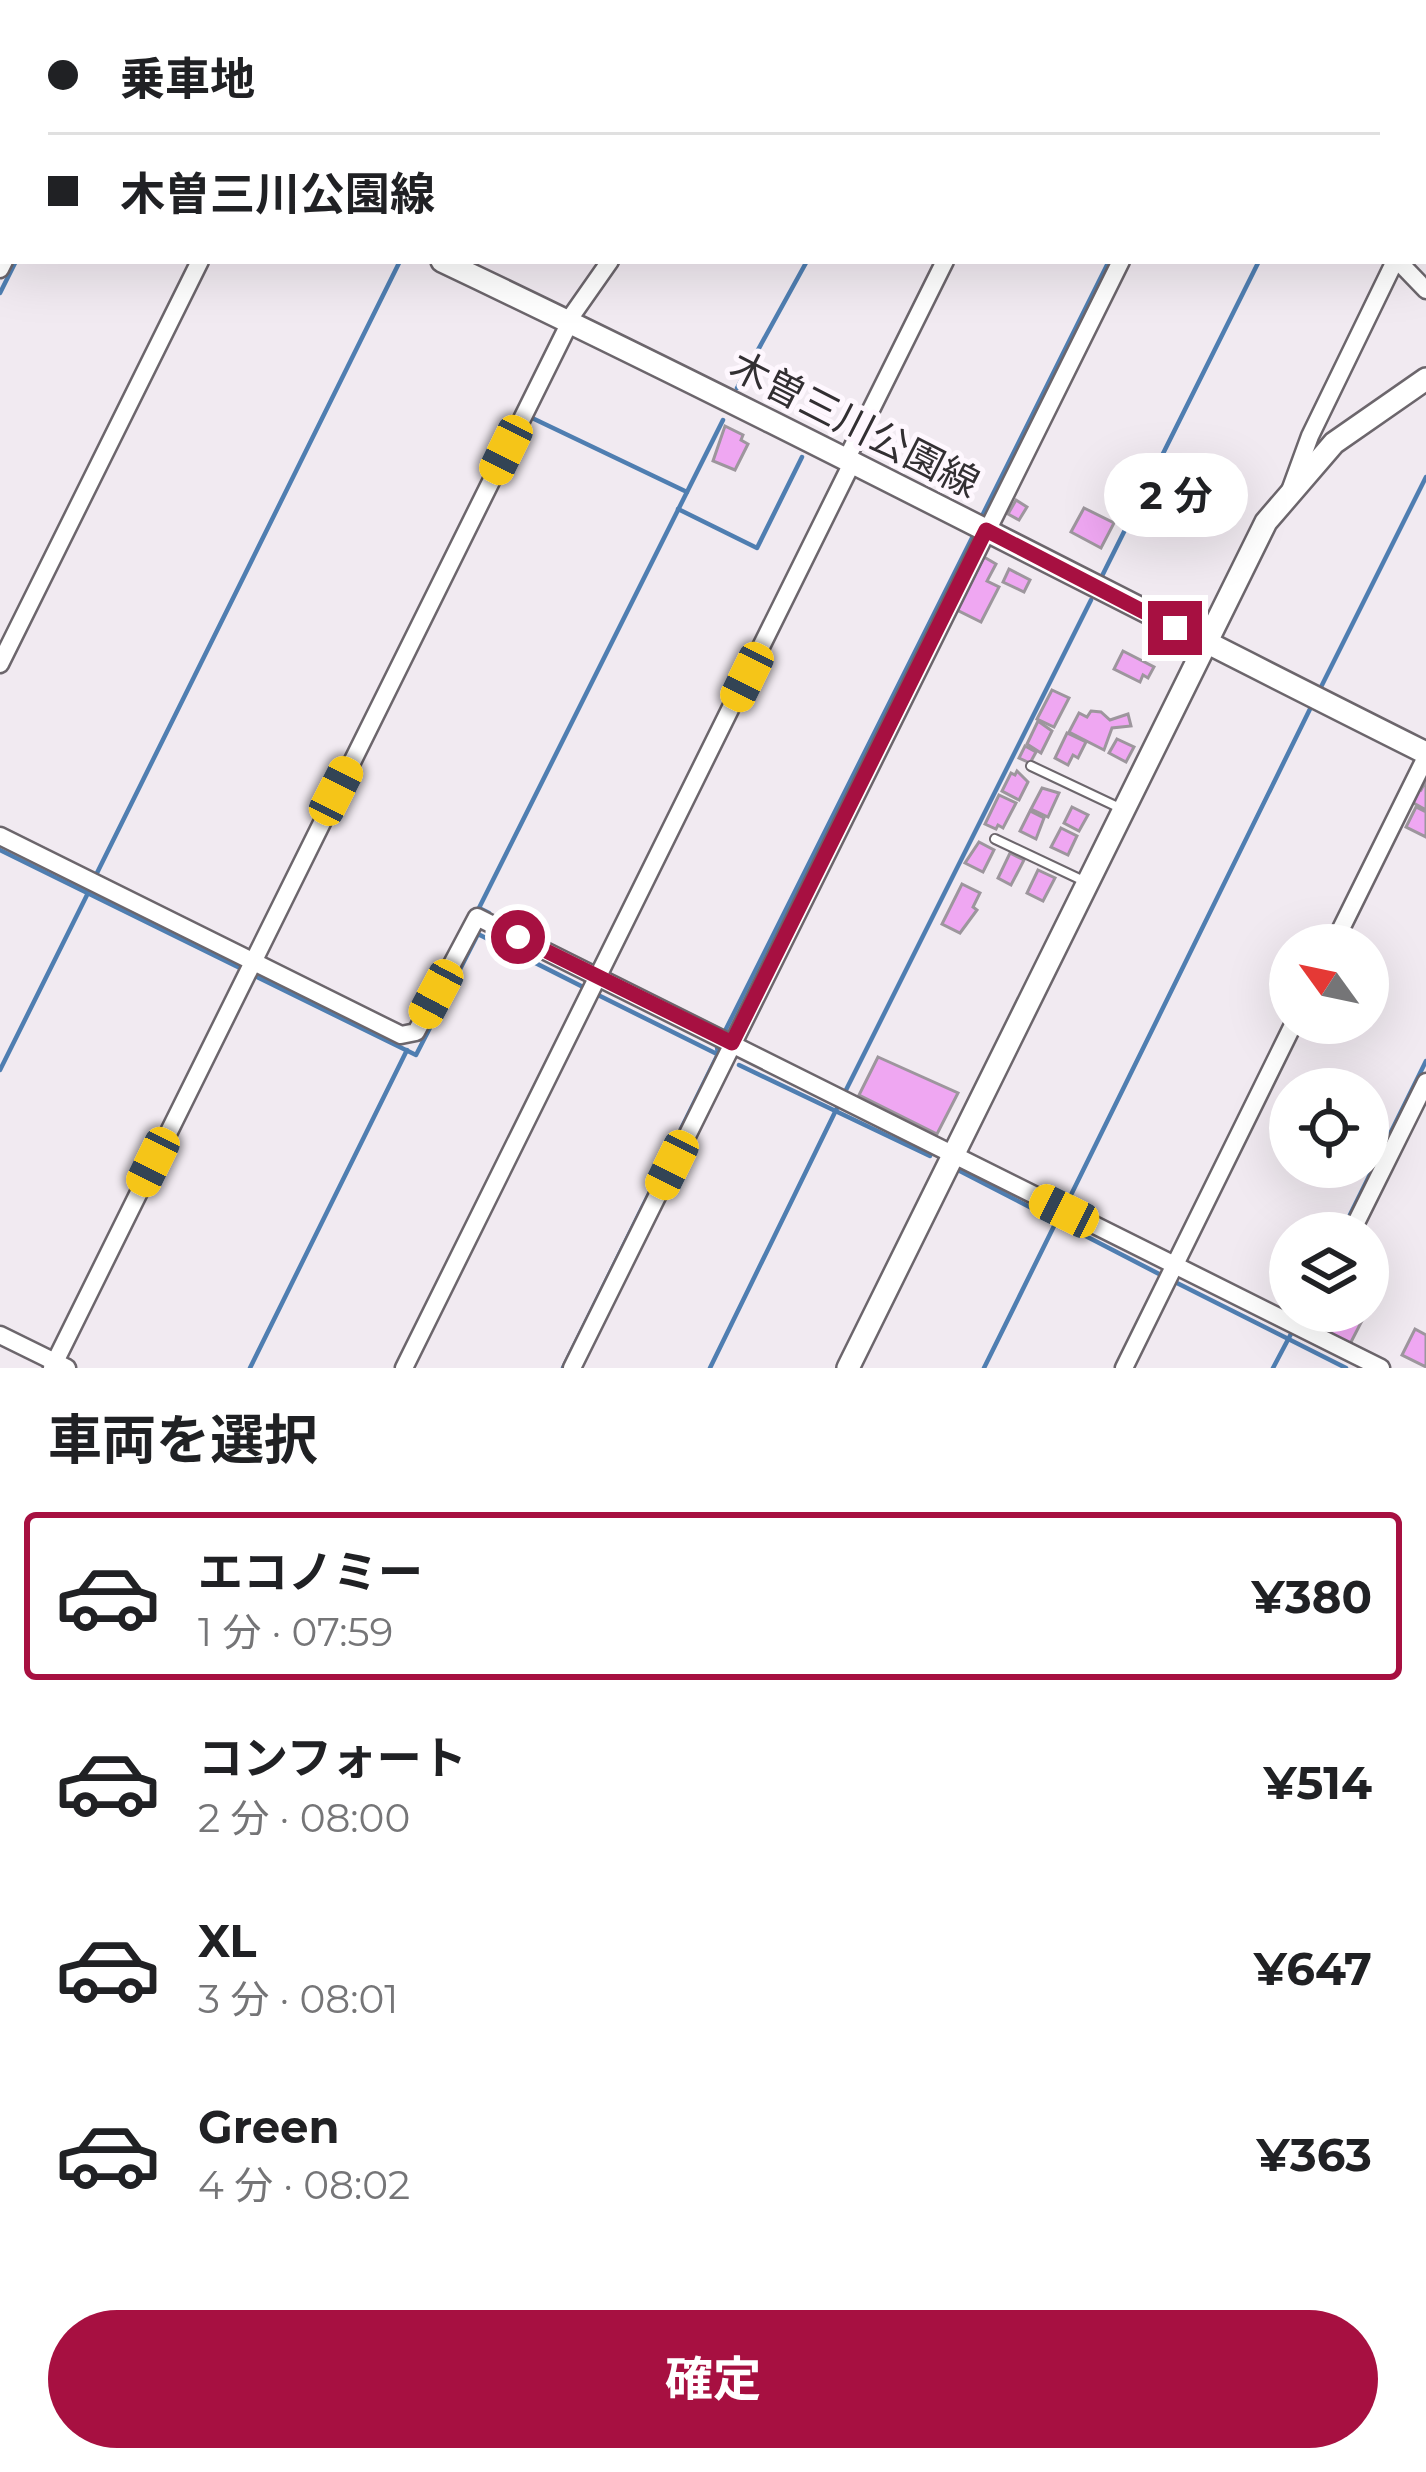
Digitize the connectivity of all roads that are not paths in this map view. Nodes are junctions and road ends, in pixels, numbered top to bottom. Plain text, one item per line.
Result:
1 (199, 264) edge
2 (448, 264) edge
3 (608, 264) edge
4 (945, 264) edge
5 (1119, 264) edge
6 (1396, 264) edge
7 (1400, 264) edge
8 (1426, 290) edge
9 (569, 321) junction
10 (1426, 379) edge
11 (849, 461) junction
12 (1291, 489) junction
13 (986, 530) junction
14 (1205, 643) junction
15 (0, 664) edge
16 (1426, 755) edge
17 (1031, 766) dead end
18 (1123, 809) junction
19 (0, 836) edge
20 (995, 839) dead end
21 (1087, 883) junction
22 (1343, 924) edge
23 (251, 962) junction
24 (599, 977) junction
25 (732, 1043) junction
26 (1284, 1044) edge
27 (1426, 1082) edge
28 (953, 1156) junction
29 (1361, 1212) edge
30 (1174, 1266) junction
31 (1269, 1312) edge
32 (1309, 1332) edge
33 (0, 1335) edge
34 (58, 1366) edge
35 (404, 1368) edge
36 (572, 1368) edge
37 (848, 1368) edge
38 (1124, 1368) edge
39 (1381, 1368) edge

1 - 15 street
2 - 9 street, 木曽三川公園線
3 - 9 street
4 - 11 street
5 - 13 street
6 - 12 street
7 - 8 street
9 - 11 street, 木曽三川公園線
9 - 23 street
10 - 12 street
11 - 13 street, 木曽三川公園線
11 - 24 street
12 - 14 street
13 - 14 street, 木曽三川公園線
13 - 25 street
14 - 16 street, 木曽三川公園線
14 - 18 street
16 - 22 street
17 - 18 lane
18 - 21 street
19 - 23 street
20 - 21 lane
21 - 28 street
23 - 24 street
23 - 34 street
24 - 25 street
24 - 35 street
25 - 28 street
25 - 36 street
26 - 30 street
27 - 29 street
28 - 30 street
28 - 37 street
30 - 31 street
30 - 38 street
32 - 39 street
33 - 34 street

